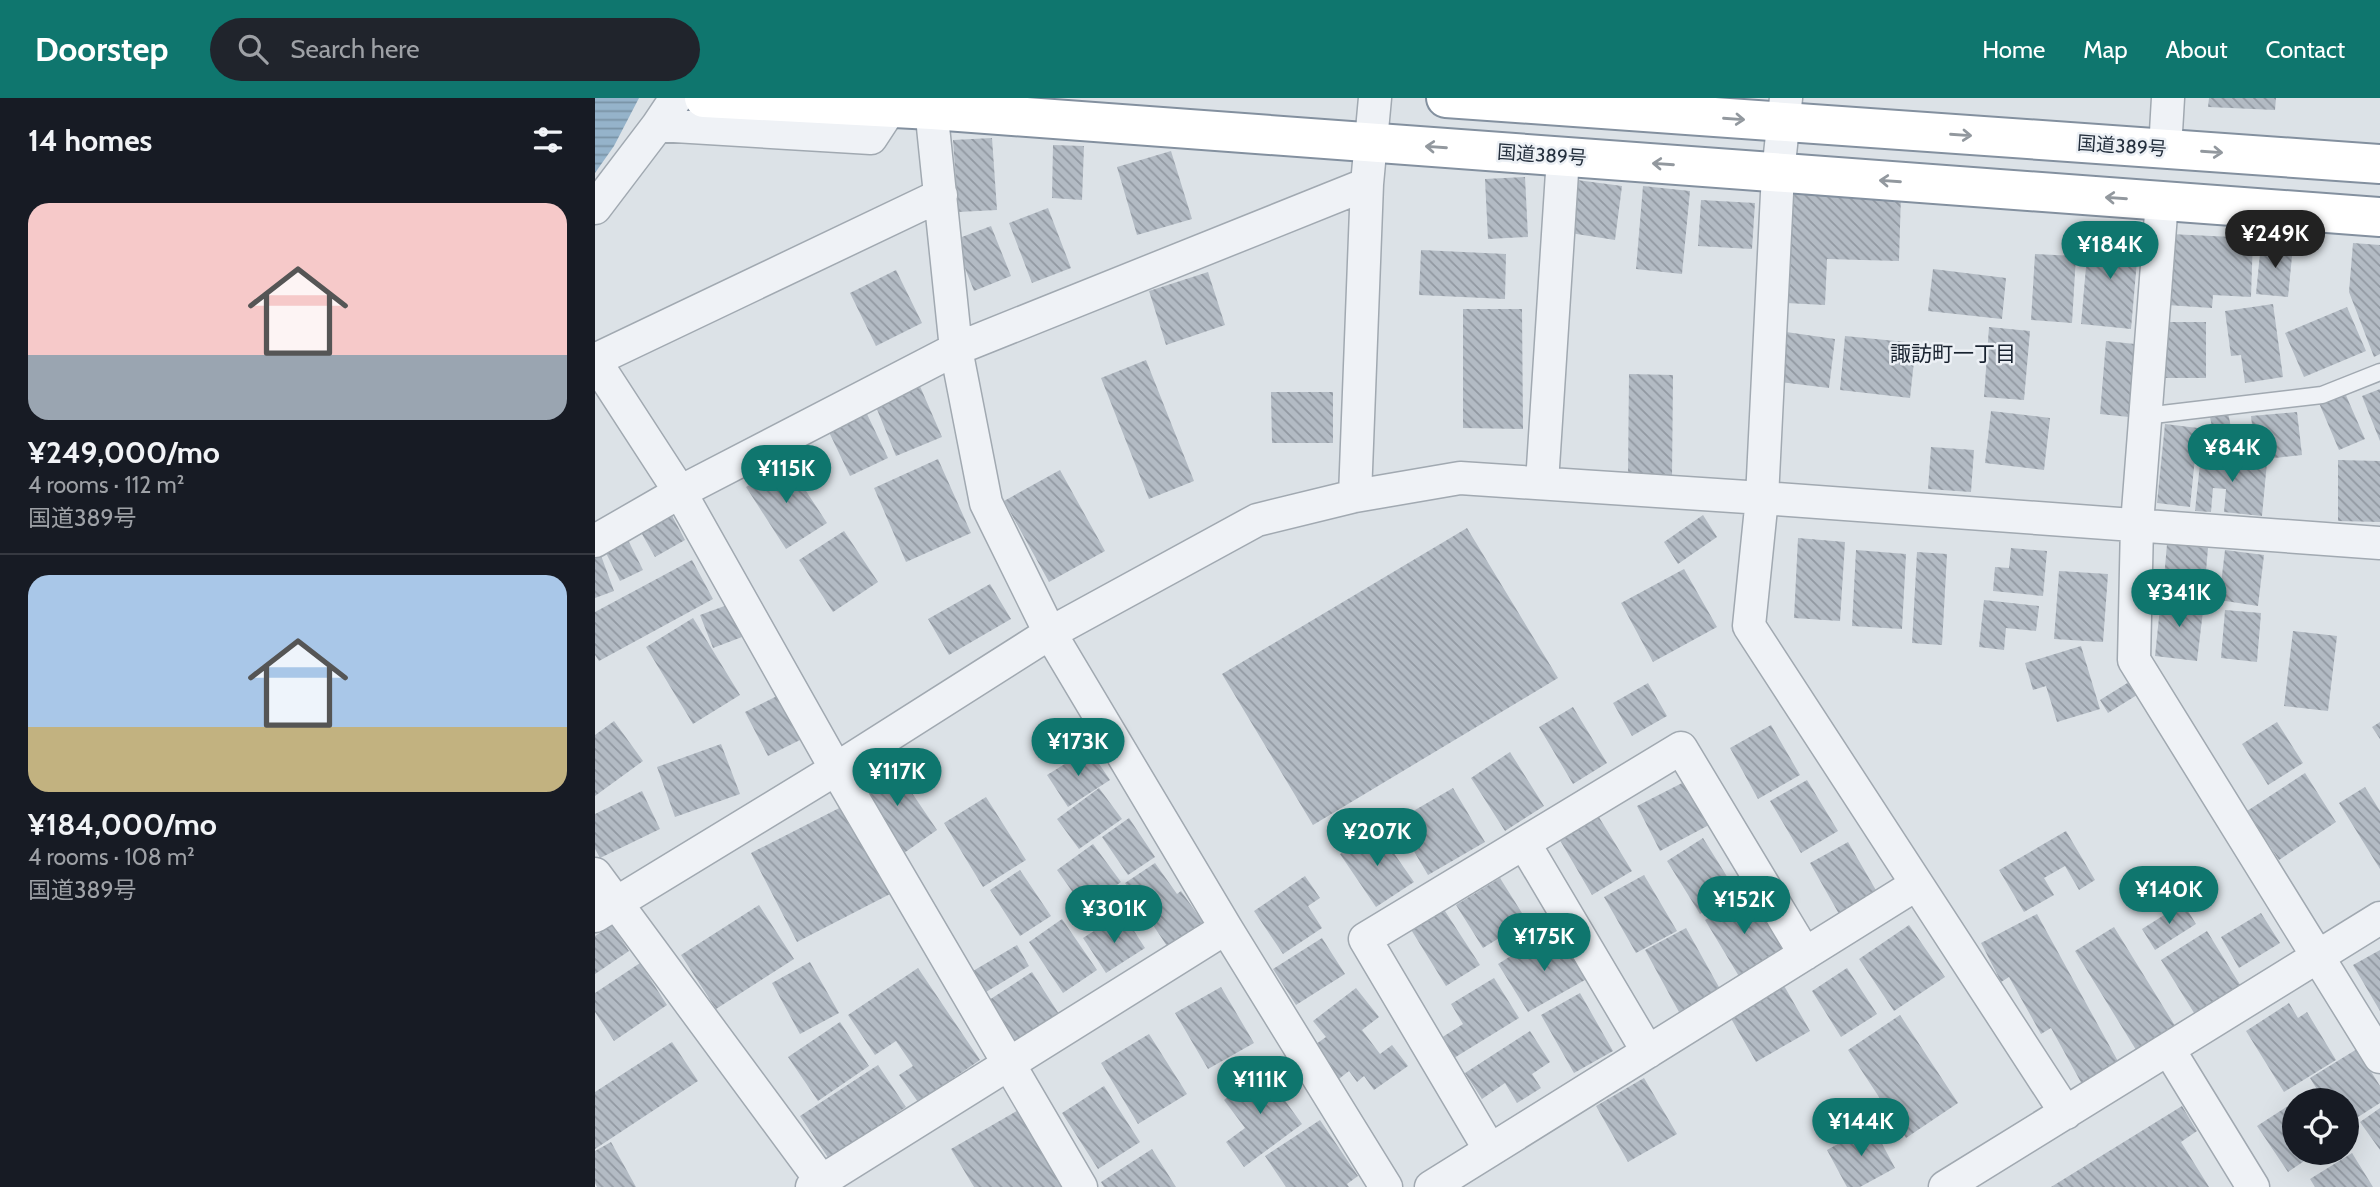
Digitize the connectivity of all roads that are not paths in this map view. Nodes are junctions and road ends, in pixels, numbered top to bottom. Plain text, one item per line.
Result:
1 (676, 98) edge
2 (1375, 98) edge
3 (1446, 98) edge
4 (2168, 98) edge
5 (722, 99) edge
6 (1555, 102) edge
7 (931, 104) edge
8 (890, 109) junction
9 (1785, 110) edge
10 (658, 125) junction
11 (1370, 143) junction
12 (2165, 149) junction
13 (1563, 157) junction
14 (2380, 164) edge
15 (1778, 173) junction
16 (1367, 184) junction
17 (941, 195) junction
18 (2162, 201) junction
19 (595, 208) edge
20 (2380, 217) edge
21 (956, 349) junction
22 (595, 361) edge
23 (2380, 372) edge
24 (2145, 416) junction
25 (1542, 483) junction
26 (680, 492) junction
27 (1355, 496) junction
28 (1762, 498) junction
29 (2137, 524) junction
30 (595, 541) edge
31 (2380, 543) edge
32 (1050, 633) junction
33 (836, 769) junction
34 (1524, 843) junction
35 (595, 874) edge
36 (1917, 884) junction
37 (606, 909) edge
38 (2380, 918) edge
39 (1226, 928) junction
40 (1805, 954) junction
41 (2317, 958) junction
42 (2169, 1050) junction
43 (1648, 1052) junction
44 (2380, 1057) edge
45 (1009, 1065) junction
46 (2066, 1113) junction
47 (1490, 1150) junction
48 (820, 1185) edge
49 (1081, 1187) edge
50 (1385, 1187) edge
51 (1431, 1187) edge
52 (1945, 1187) edge
53 (2253, 1187) edge

1 - 10 street
2 - 11 street
3 - 6 highway, 国道389号
4 - 12 street
5 - 8 highway, 国道389号
6 -> 9 highway, 国道389号
7 - 8 highway, 国道389号
7 - 11 highway, 国道389号
7 - 17 street
8 - 10 street
9 -> 12 highway, 国道389号
9 - 15 street
10 - 19 street
13 -> 11 highway, 国道389号
11 - 16 street
12 -> 14 highway, 国道389号
15 -> 13 highway, 国道389号
13 - 25 street
18 -> 15 highway, 国道389号
15 - 28 street
16 - 21 street
16 - 27 street
17 - 21 street
17 - 22 street
18 - 20 highway, 国道389号
18 - 24 street
21 - 26 street
21 - 32 street
22 - 26 street
23 - 24 lane
24 - 29 street
25 - 27 street
25 - 28 street
26 - 30 street
26 - 33 street
27 - 32 street
28 - 29 street
28 - 36 street
29 - 31 street
29 - 41 street
32 - 33 street
32 - 39 street
33 - 37 street
33 - 45 street
34 - 40 street
34 - 43 street
34 - 47 street
35 - 37 street
36 - 40 street
36 - 46 street
37 - 48 street
38 - 41 street
39 - 45 street
39 - 50 street
40 - 43 street
41 - 42 street
41 - 44 street
42 - 46 street
42 - 53 street
43 - 47 street
45 - 48 street
45 - 49 street
46 - 52 street
47 - 51 street

